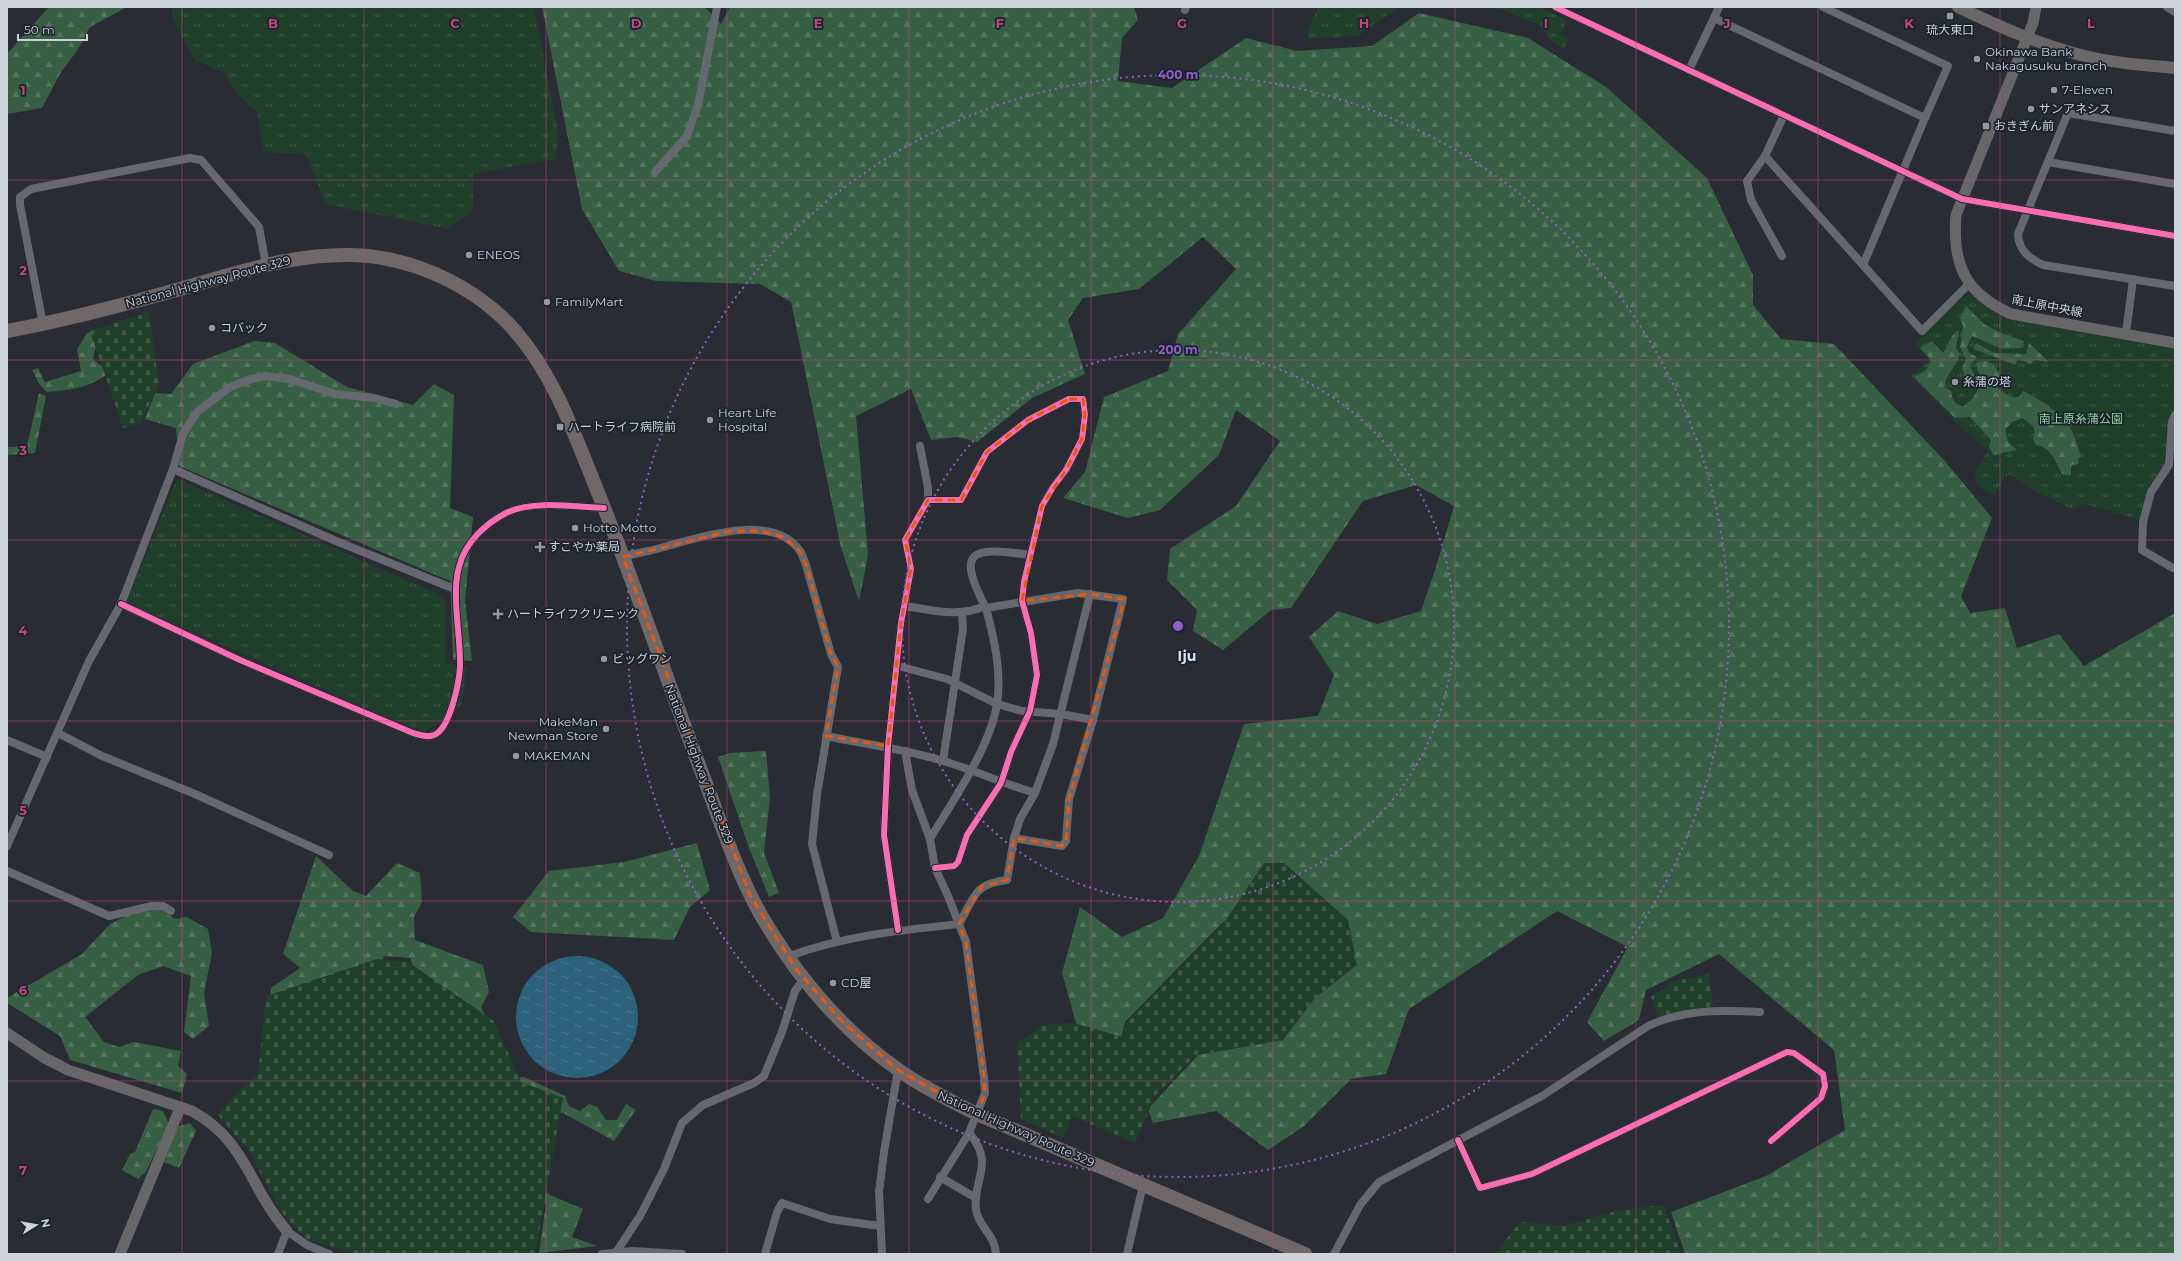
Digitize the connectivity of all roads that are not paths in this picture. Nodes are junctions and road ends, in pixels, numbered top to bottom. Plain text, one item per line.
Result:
1 (717, 7) edge
2 (1555, 7) edge
3 (1719, 7) edge
4 (1958, 7) edge
5 (2036, 7) edge
6 (2167, 7) edge
7 (1829, 8) edge
8 (2175, 12) edge
9 (1714, 18) junction
10 (2026, 38) junction
11 (2175, 68) edge
12 (1689, 70) junction
13 (1784, 115) junction
14 (1925, 118) junction
15 (2175, 131) edge
16 (1765, 156) junction
17 (2048, 162) junction
18 (655, 172) dead end
19 (1902, 172) junction
20 (2175, 184) edge
21 (1962, 199) junction
22 (2028, 211) junction
23 (2175, 236) edge
24 (1782, 256) dead end
25 (266, 265) junction
26 (1863, 265) junction
27 (2134, 279) junction
28 (1969, 284) junction
29 (2175, 286) edge
30 (43, 324) junction
31 (7, 331) edge
32 (2126, 334) junction
33 (2175, 343) edge
34 (396, 404) dead end
35 (2175, 415) edge
36 (920, 446) dead end
37 (174, 469) junction
38 (928, 500) junction
39 (604, 508) junction
40 (1030, 556) junction
41 (623, 557) junction
42 (2172, 568) dead end
43 (457, 590) junction
44 (1090, 594) junction
45 (1022, 601) junction
46 (121, 604) junction
47 (904, 606) junction
48 (985, 607) junction
49 (962, 613) junction
50 (898, 666) junction
51 (954, 683) junction
52 (997, 704) junction
53 (1030, 711) junction
54 (1061, 714) junction
55 (1093, 720) junction
56 (58, 734) junction
57 (826, 736) junction
58 (7, 740) edge
59 (888, 746) junction
60 (906, 752) junction
61 (47, 757) junction
62 (942, 760) junction
63 (970, 771) junction
64 (1001, 783) junction
65 (1035, 793) junction
66 (1014, 838) junction
67 (930, 839) junction
68 (7, 846) edge
69 (329, 855) dead end
70 (935, 868) junction
71 (7, 871) edge
72 (171, 911) dead end
73 (959, 924) junction
74 (898, 930) junction
75 (837, 942) junction
76 (787, 957) junction
77 (804, 979) junction
78 (1760, 1012) dead end
79 (7, 1033) edge
80 (898, 1070) junction
81 (180, 1108) junction
82 (977, 1114) junction
83 (968, 1134) junction
84 (1458, 1140) junction
85 (1771, 1141) dead end
86 (940, 1177) junction
87 (1143, 1185) junction
88 (976, 1198) junction
89 (928, 1199) dead end
90 (880, 1226) junction
91 (287, 1231) junction
92 (617, 1251) junction
93 (120, 1254) edge
94 (278, 1254) edge
95 (329, 1254) edge
96 (602, 1254) edge
97 (682, 1254) edge
98 (765, 1254) edge
99 (882, 1254) edge
100 (996, 1254) edge
101 (1127, 1254) edge
102 (1306, 1254) edge
103 (1334, 1254) edge

1 - 18 street
2 - 12 street
3 - 9 street
4 - 10 main road
5 - 10 street, 南上原中央線
6 - 8 street
7 - 14 street
9 - 12 street
9 - 14 street
10 - 11 main road
10 - 21 street, 南上原中央線
12 - 13 street
13 - 16 street
13 - 19 street
14 - 19 street
15 - 17 street
16 - 24 street
16 - 26 street
17 - 20 street
17 - 22 street
19 - 21 street
19 - 26 street
21 - 22 street
21 - 28 street, 南上原中央線
22 - 23 street
22 - 27 street
25 - 30 highway, National Highway Route 329
25 - 30 street
25 - 39 highway, National Highway Route 329
26 - 28 street
27 - 29 street
27 - 32 street
28 - 32 street, 南上原中央線
30 - 31 highway, National Highway Route 329
32 - 33 street, 南上原中央線
34 - 37 street
35 - 42 street
36 - 38 street
37 - 43 street
37 - 46 street
38 - 40 street
38 - 47 street
39 - 41 highway, National Highway Route 329
39 - 43 street
40 - 45 street
40 - 48 street
41 - 57 street
41 - 76 highway, National Highway Route 329
43 - 46 street
44 - 45 street
44 - 54 street
44 - 55 street
45 - 48 street
45 - 53 street
46 - 56 street
47 - 49 street
47 - 50 street
48 - 49 street
48 - 52 street
49 - 51 street
50 - 51 street
50 - 59 street
51 - 52 street
51 - 62 street
52 - 53 street
52 - 63 street
53 - 54 street
53 - 64 street
54 - 55 street
54 - 65 street
55 - 66 street
56 - 61 street
56 - 69 street
57 - 59 street
57 - 75 street
58 - 61 street
59 - 60 street
59 - 74 street
60 - 62 street
60 - 67 street
61 - 68 street
62 - 63 street
63 - 64 street
63 - 67 street
64 - 65 street
64 - 70 street
65 - 66 street
66 - 73 street
67 - 70 street
70 - 73 street
71 - 72 street
73 - 74 street
73 - 82 street
74 - 75 street
75 - 76 street
76 - 77 highway, National Highway Route 329
77 - 80 highway, National Highway Route 329
77 - 92 street
78 - 84 street
79 - 81 street
80 - 82 highway, National Highway Route 329
80 - 90 street
81 - 91 street
81 - 93 street
82 - 83 street
82 - 87 highway, National Highway Route 329
83 - 86 street
83 - 88 street
84 - 85 street
84 - 103 street
86 - 88 street
86 - 89 street
87 - 101 street
87 - 102 highway, National Highway Route 329
88 - 100 street
90 - 98 street
90 - 99 street
91 - 94 street
91 - 95 street
92 - 96 street
92 - 97 street

